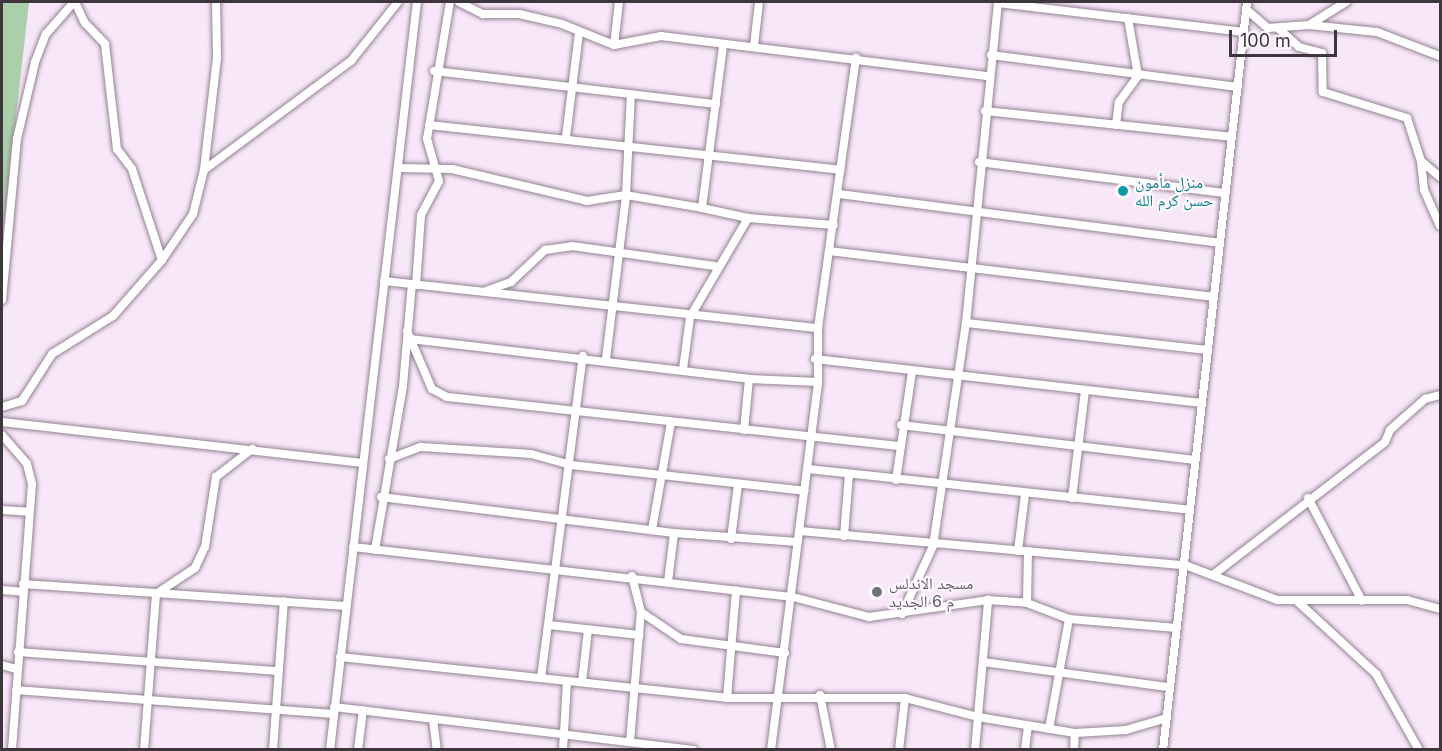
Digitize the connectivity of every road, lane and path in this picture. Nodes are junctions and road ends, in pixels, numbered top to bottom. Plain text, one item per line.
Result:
1 (74, 2) edge
2 (216, 2) edge
3 (398, 2) edge
4 (417, 2) edge
5 (450, 2) edge
6 (459, 2) edge
7 (619, 2) edge
8 (759, 2) edge
9 (998, 2) edge
10 (1346, 2) edge
11 (1245, 4) edge
12 (1128, 18) junction
13 (1309, 25) junction
14 (1278, 28) junction
15 (579, 32) junction
16 (1244, 32) junction
17 (614, 45) junction
18 (723, 46) junction
19 (754, 46) junction
20 (991, 55) junction
21 (1440, 56) edge
22 (856, 58) junction
23 (434, 71) junction
24 (989, 76) junction
25 (1138, 76) junction
26 (1238, 87) junction
27 (572, 88) junction
28 (631, 94) junction
29 (716, 104) junction
30 (985, 111) junction
31 (429, 125) junction
32 (1116, 125) junction
33 (566, 137) junction
34 (1231, 137) junction
35 (630, 146) junction
36 (710, 158) junction
37 (1421, 161) junction
38 (980, 162) junction
39 (398, 168) junction
40 (437, 169) junction
41 (204, 170) junction
42 (841, 170) junction
43 (1440, 177) edge
44 (1224, 193) junction
45 (839, 194) junction
46 (626, 195) junction
47 (702, 208) junction
48 (974, 215) junction
49 (747, 218) junction
50 (834, 225) junction
51 (1440, 226) edge
52 (1219, 243) junction
53 (829, 251) junction
54 (619, 253) junction
55 (162, 260) junction
56 (715, 266) junction
57 (971, 271) junction
58 (384, 281) junction
59 (414, 284) junction
60 (483, 292) junction
61 (1212, 297) junction
62 (2, 300) edge
63 (612, 306) junction
64 (690, 317) junction
65 (966, 323) junction
66 (818, 328) junction
67 (409, 335) junction
68 (1207, 350) junction
69 (584, 356) junction
70 (606, 359) junction
71 (815, 359) junction
72 (683, 369) junction
73 (912, 372) junction
74 (954, 377) junction
75 (748, 379) junction
76 (818, 382) junction
77 (1085, 391) junction
78 (1440, 395) edge
79 (1202, 403) junction
80 (2, 407) edge
81 (578, 411) junction
82 (2, 422) edge
83 (671, 422) junction
84 (901, 425) junction
85 (744, 430) junction
86 (947, 430) junction
87 (2, 435) edge
88 (812, 438) junction
89 (1078, 443) junction
90 (899, 446) junction
91 (252, 449) junction
92 (389, 459) junction
93 (1195, 460) junction
94 (363, 463) junction
95 (571, 465) junction
96 (808, 469) junction
97 (849, 474) junction
98 (657, 475) junction
99 (896, 480) junction
100 (738, 484) junction
101 (940, 485) junction
102 (806, 492) junction
103 (1025, 494) junction
104 (381, 497) junction
105 (1072, 498) junction
106 (1308, 498) junction
107 (2, 510) edge
108 (1190, 510) junction
109 (28, 512) junction
110 (559, 518) junction
111 (652, 530) junction
112 (801, 531) junction
113 (674, 533) junction
114 (844, 536) junction
115 (731, 539) junction
116 (798, 542) junction
117 (933, 546) junction
118 (353, 547) junction
119 (375, 550) junction
120 (1018, 551) junction
121 (1028, 551) junction
122 (1185, 565) junction
123 (556, 570) junction
124 (1213, 575) junction
125 (632, 576) junction
126 (668, 582) junction
127 (23, 588) junction
128 (2, 590) edge
129 (736, 590) junction
130 (156, 594) junction
131 (793, 597) junction
132 (988, 600) junction
133 (1296, 601) junction
134 (1362, 601) junction
135 (284, 602) junction
136 (1028, 603) junction
137 (346, 606) junction
138 (1440, 609) edge
139 (641, 612) junction
140 (902, 614) junction
141 (1069, 619) junction
142 (549, 624) junction
143 (588, 628) junction
144 (1177, 628) junction
145 (639, 635) junction
146 (732, 645) junction
147 (18, 652) junction
148 (785, 653) junction
149 (340, 657) junction
150 (983, 662) junction
151 (152, 663) junction
152 (2, 665) edge
153 (16, 669) junction
154 (278, 670) junction
155 (1056, 673) junction
156 (541, 678) junction
157 (567, 681) junction
158 (582, 682) junction
159 (1169, 687) junction
160 (635, 688) junction
161 (16, 690) junction
162 (820, 695) junction
163 (779, 697) junction
164 (727, 698) junction
165 (905, 698) junction
166 (148, 700) junction
167 (276, 709) junction
168 (334, 710) junction
169 (363, 710) junction
170 (978, 717) junction
171 (1167, 718) junction
172 (433, 719) junction
173 (1028, 726) junction
174 (1049, 729) junction
175 (1075, 733) junction
176 (565, 734) junction
177 (630, 742) junction
178 (651, 747) edge
179 (12, 750) edge
180 (144, 750) edge
181 (273, 750) edge
182 (330, 750) edge
183 (358, 750) edge
184 (437, 750) edge
185 (563, 750) edge
186 (693, 750) edge
187 (771, 750) edge
188 (831, 750) edge
189 (899, 750) edge
190 (975, 750) edge
191 (1025, 750) edge
192 (1074, 750) edge
193 (1163, 750) edge
194 (1419, 750) edge

1 - 55 street
1 - 62 street
2 - 41 street
3 - 41 street
4 - 39 street
5 - 23 street
6 - 15 street
7 - 17 street
8 - 19 street
9 - 12 street
9 - 20 street
10 - 13 street
11 - 14 street
11 - 16 street
12 - 16 street
12 - 25 street
13 - 14 street
13 - 21 street
14 - 37 street
15 - 17 street
15 - 27 street
16 - 26 street
17 - 18 street
18 - 19 street
18 - 29 street
19 - 22 street
20 - 24 street
20 - 25 street
22 - 24 street
22 - 42 street
23 - 27 street
23 - 31 street
24 - 30 street
25 - 26 street
25 - 32 street
26 - 34 street
27 - 28 street
27 - 33 street
28 - 29 street
28 - 35 street
29 - 36 street
30 - 32 street
30 - 38 street
31 - 33 street
31 - 40 street
32 - 34 street
33 - 35 street
34 - 44 street
35 - 36 street
35 - 46 street
36 - 42 street
36 - 47 street
37 - 43 street
37 - 51 street
38 - 44 street
38 - 48 street
39 - 40 street
39 - 58 street
40 - 46 street
40 - 59 street
41 - 55 street
42 - 45 street
44 - 52 street
45 - 48 street
45 - 50 street
46 - 47 street
46 - 54 street
47 - 49 street
48 - 52 street
48 - 57 street
49 - 50 street
49 - 56 street
50 - 53 street
52 - 61 street
53 - 57 street
53 - 66 street
54 - 56 street
54 - 60 street
54 - 63 street
55 - 80 street
56 - 64 street
57 - 61 street
57 - 65 street
58 - 59 street
58 - 94 street
59 - 60 street
59 - 67 street
60 - 63 street
61 - 68 street
63 - 64 street
63 - 70 street
64 - 66 street
64 - 72 street
65 - 68 street
65 - 74 street
66 - 71 street
67 - 69 street
67 - 81 street
67 - 92 street
68 - 79 street
69 - 70 street
69 - 81 street
70 - 72 street
71 - 73 street
71 - 76 street
72 - 75 street
73 - 74 street
73 - 84 street
74 - 77 street
74 - 86 street
75 - 76 street
75 - 85 street
76 - 88 street
77 - 79 street
77 - 89 street
78 - 106 street
79 - 93 street
81 - 83 street
81 - 95 street
82 - 91 street
83 - 85 street
83 - 98 street
84 - 86 street
84 - 90 street
85 - 88 street
86 - 89 street
86 - 101 street
87 - 109 street
88 - 90 street
88 - 96 street
89 - 93 street
89 - 105 street
90 - 99 street
91 - 94 street
91 - 130 street
92 - 95 street
92 - 104 street
93 - 108 street
94 - 118 street
95 - 98 street
95 - 110 street
96 - 97 street
96 - 102 street
97 - 99 street
97 - 114 street
98 - 100 street
98 - 111 street
99 - 101 street
100 - 102 street
100 - 115 street
101 - 103 street
101 - 117 street
102 - 112 street
103 - 105 street
103 - 120 street
104 - 110 street
104 - 119 street
105 - 108 street
106 - 124 street
106 - 134 street
107 - 109 street
108 - 122 street
109 - 127 street
110 - 111 street
110 - 123 street
111 - 113 street
112 - 114 street
112 - 116 street
113 - 115 street
113 - 126 street
114 - 117 street
115 - 116 street
116 - 131 street
117 - 120 street
117 - 140 street
118 - 119 street
118 - 137 street
119 - 123 street
120 - 121 street
121 - 122 street
121 - 136 street
122 - 124 street
122 - 144 street
123 - 125 street
123 - 142 street
124 - 133 street
125 - 126 street
125 - 139 street
126 - 129 street
127 - 128 street
127 - 130 street
127 - 147 street
129 - 131 street
129 - 146 street
130 - 135 street
130 - 151 street
131 - 140 street
131 - 148 street
132 - 136 street
132 - 140 street
132 - 150 street
133 - 134 street
133 - 194 street
134 - 138 street
135 - 137 street
135 - 154 street
136 - 141 street
137 - 149 street
139 - 145 street
139 - 146 street
141 - 144 street
141 - 155 street
142 - 143 street
142 - 156 street
143 - 145 street
143 - 158 street
144 - 159 street
145 - 160 street
146 - 148 street
146 - 164 street
147 - 151 street
147 - 153 street
148 - 163 street
149 - 156 street
149 - 168 street
150 - 155 street
150 - 170 street
151 - 154 street
151 - 166 street
152 - 153 street
153 - 161 street
154 - 167 street
155 - 159 street
155 - 174 street
156 - 157 street
157 - 158 street
157 - 176 street
158 - 160 street
159 - 171 street
160 - 164 street
160 - 177 street
161 - 166 street
161 - 179 street
162 - 163 street
162 - 165 street
162 - 188 street
163 - 164 street
163 - 187 street
165 - 170 street
165 - 189 street
166 - 167 street
166 - 180 street
167 - 168 street
167 - 181 street
168 - 169 street
168 - 182 street
169 - 172 street
169 - 183 street
170 - 173 street
170 - 190 street
171 - 175 street
171 - 193 street
172 - 176 street
172 - 184 street
173 - 174 street
173 - 191 street
174 - 175 street
175 - 192 street
176 - 177 street
176 - 185 street
177 - 178 street
178 - 186 street

